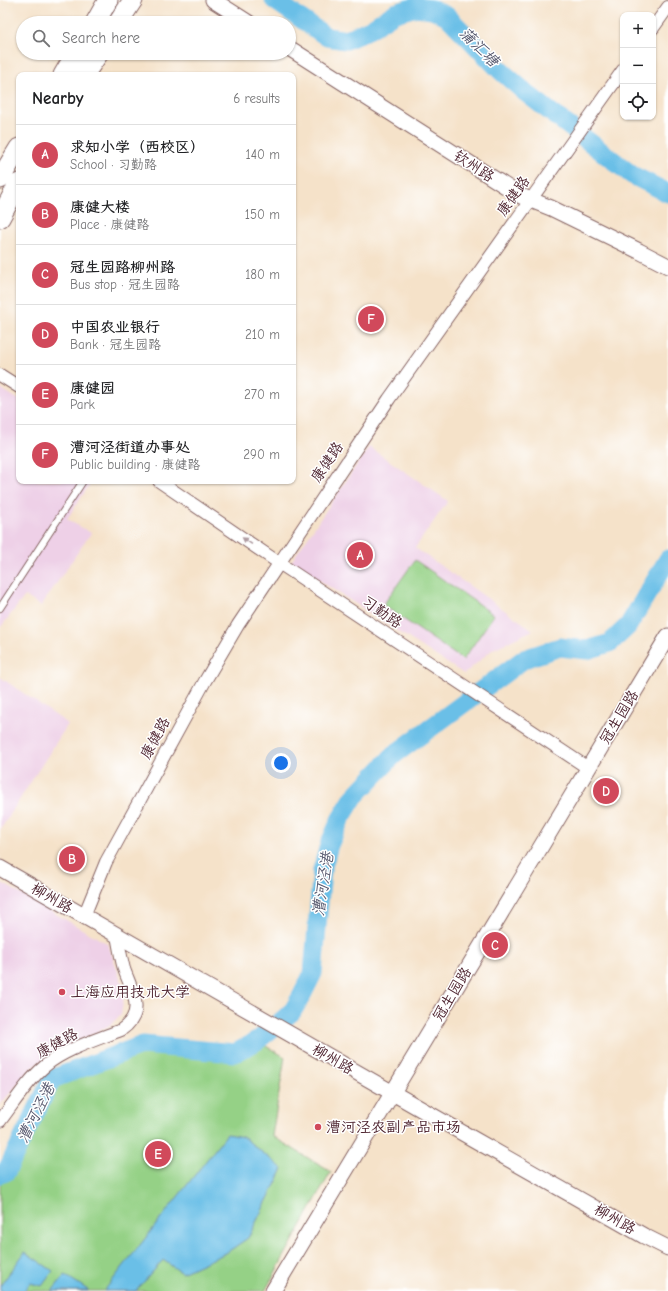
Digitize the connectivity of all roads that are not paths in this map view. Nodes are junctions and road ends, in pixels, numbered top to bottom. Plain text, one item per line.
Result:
1 (108, 0) edge
2 (133, 0) edge
3 (213, 0) edge
4 (668, 7) edge
5 (98, 16) edge
6 (123, 16) edge
7 (238, 16) edge
8 (656, 24) edge
9 (296, 52) edge
10 (72, 60) edge
11 (94, 60) edge
12 (65, 72) edge
13 (86, 72) edge
14 (620, 74) edge
15 (16, 153) edge
16 (0, 179) edge
17 (16, 189) edge
18 (530, 200) junction
19 (0, 218) edge
20 (668, 266) edge
21 (0, 375) edge
22 (16, 385) edge
23 (82, 484) edge
24 (163, 484) edge
25 (279, 563) junction
26 (0, 608) edge
27 (668, 636) edge
28 (588, 768) junction
29 (0, 868) edge
30 (84, 916) junction
31 (117, 935) junction
32 (392, 1093) junction
33 (0, 1121) edge
34 (668, 1248) edge
35 (273, 1291) edge

1 - 5 main road
2 - 6 main road
3 - 7 street
4 - 8 street
9 - 18 street, 钦州路
10 - 12 main road
11 - 13 main road
14 - 18 street, 康健路
15 - 16 main road
17 - 19 main road
18 - 20 street, 钦州路
18 - 25 street, 康健路
21 - 22 street
23 - 26 lane
25 -> 24 street, 习勤路
25 - 28 street, 习勤路
25 - 30 street, 康健路
27 - 28 street, 冠生园路
28 - 32 street, 冠生园路
29 - 30 street, 柳州路
30 - 31 street, 柳州路
31 - 32 street, 柳州路
31 - 33 street, 康健路
32 - 34 street, 柳州路
32 - 35 street, 冠生园路

